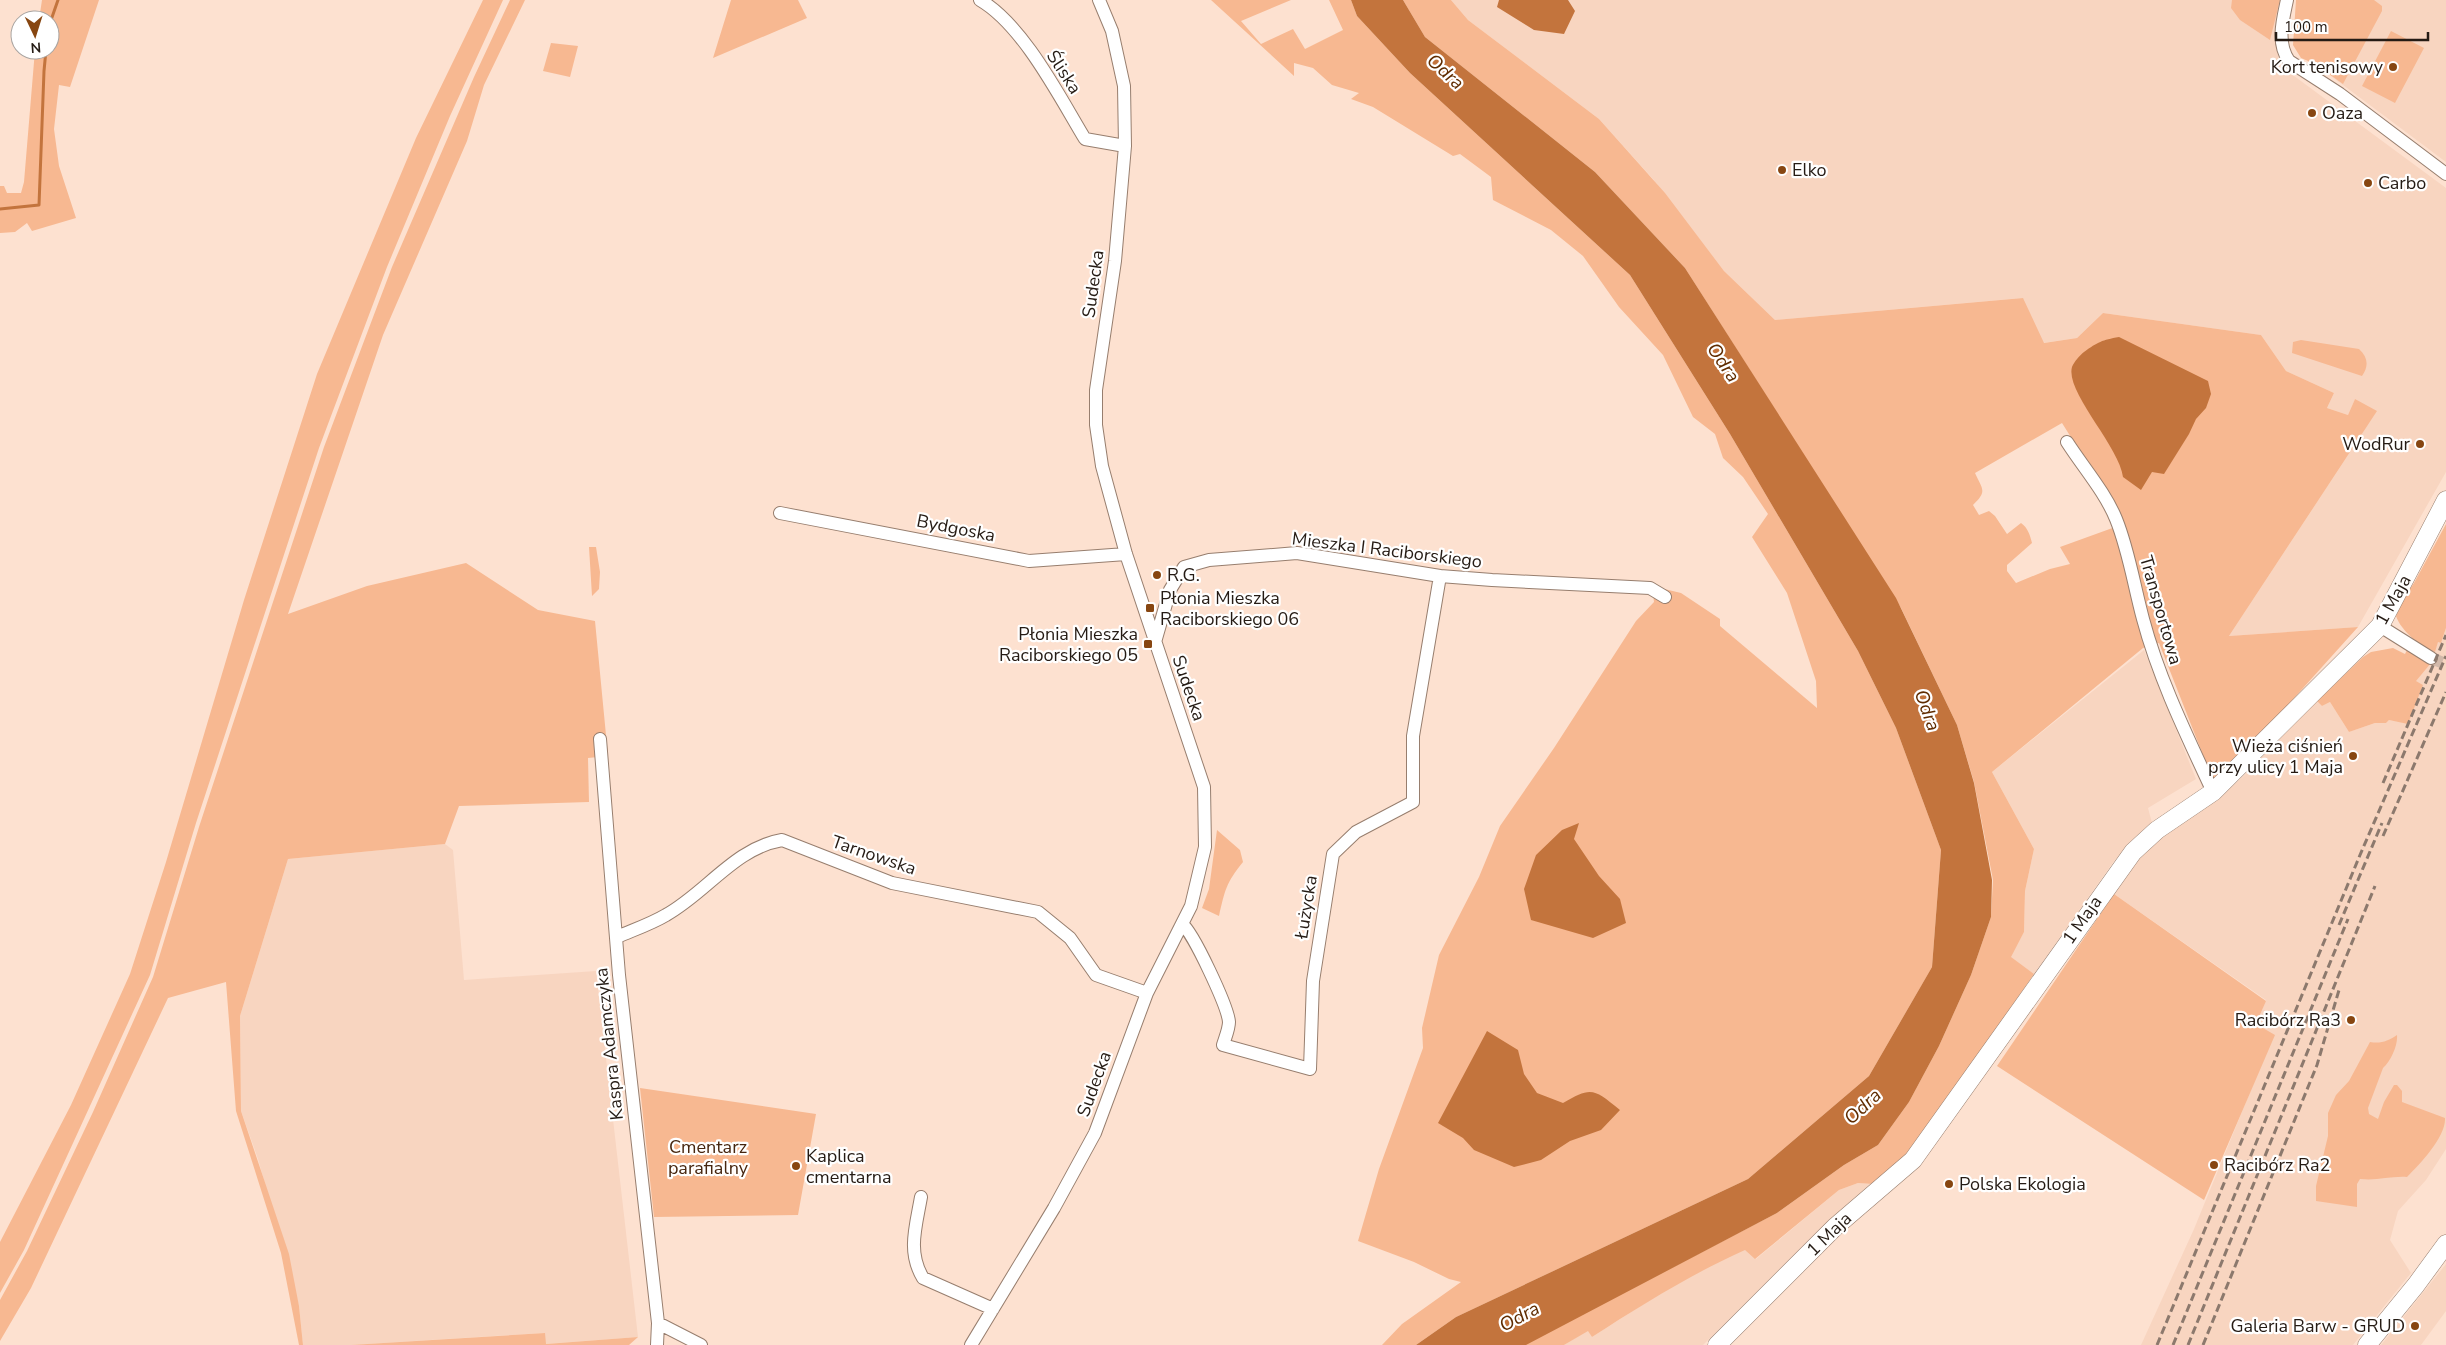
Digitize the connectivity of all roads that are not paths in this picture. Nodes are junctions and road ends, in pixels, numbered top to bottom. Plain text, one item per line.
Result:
1 (980, 0) edge
2 (1099, 0) edge
3 (2287, 0) edge
4 (1124, 146) junction
5 (2446, 174) edge
6 (2067, 442) dead end
7 (2446, 500) edge
8 (780, 513) dead end
9 (1126, 554) junction
10 (1440, 576) junction
11 (1665, 597) dead end
12 (2380, 626) junction
13 (1155, 642) junction
14 (2431, 658) tunnel mouth
15 (600, 739) dead end
16 (2213, 792) junction
17 (1182, 924) junction
18 (617, 938) junction
19 (1147, 992) junction
20 (921, 1197) dead end
21 (2445, 1248) edge
22 (993, 1309) junction
23 (658, 1323) junction
24 (657, 1345) edge
25 (701, 1345) edge
26 (971, 1345) edge
27 (1717, 1345) edge
28 (2367, 1345) edge

1 - 4 street, Śliska
2 - 4 street, Sudecka
3 - 5 street
4 - 9 street, Sudecka
6 - 16 street, Transportowa
7 - 12 street, 1 Maja
8 - 9 street, Bydgoska
9 - 13 street, Sudecka
10 - 11 street, Mieszka I Raciborskiego
10 - 13 street, Mieszka I Raciborskiego
10 - 17 street, Łużycka
12 - 14 street
12 - 16 street, 1 Maja
13 - 17 street, Sudecka
15 - 18 street, Kaspra Adamczyka
16 - 27 street, 1 Maja
17 - 19 street, Sudecka
18 - 19 street, Tarnowska
18 - 23 street, Kaspra Adamczyka
19 - 22 street, Sudecka
20 - 22 street
21 - 28 street
22 - 26 street, Sudecka
23 - 24 street, Kaspra Adamczyka
23 - 25 street

